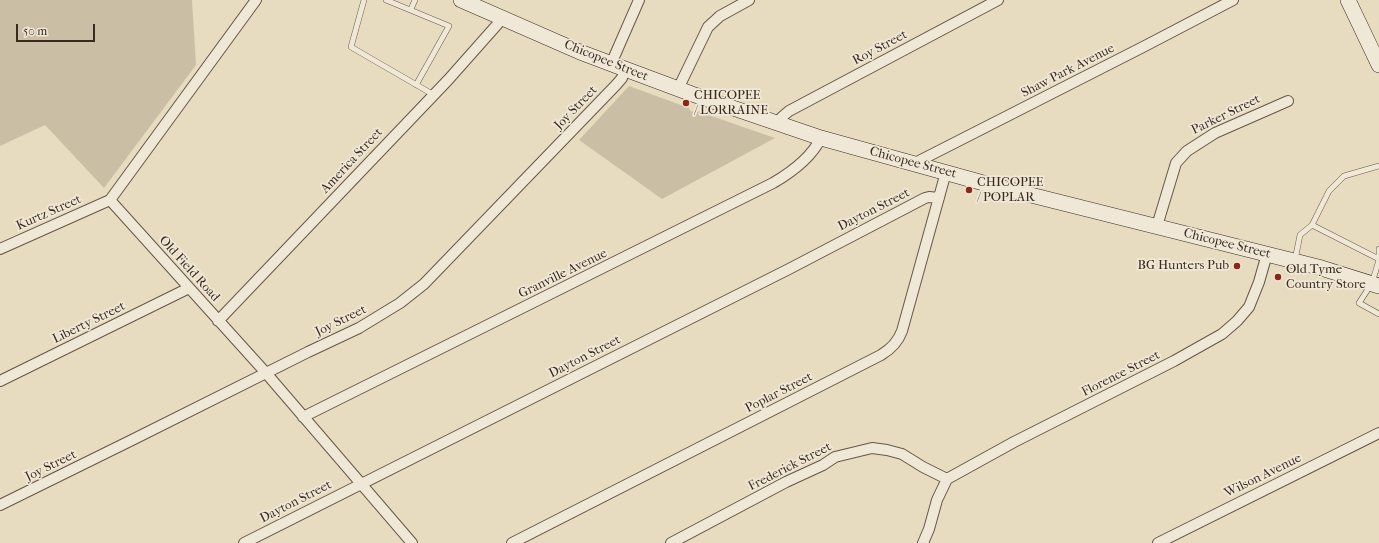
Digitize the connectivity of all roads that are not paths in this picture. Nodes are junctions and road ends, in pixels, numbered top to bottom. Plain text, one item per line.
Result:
1 (256, 0) edge
2 (364, 0) edge
3 (386, 0) edge
4 (416, 0) edge
5 (461, 0) edge
6 (639, 0) edge
7 (749, 0) edge
8 (998, 0) edge
9 (1233, 0) edge
10 (1348, 0) edge
11 (411, 9) junction
12 (503, 18) junction
13 (1378, 62) edge
14 (611, 64) junction
15 (625, 69) junction
16 (416, 85) junction
17 (678, 89) junction
18 (434, 95) junction
19 (1288, 101) dead end
20 (777, 124) junction
21 (821, 138) junction
22 (915, 164) junction
23 (1379, 166) edge
24 (946, 172) junction
25 (939, 198) junction
26 (110, 200) junction
27 (1312, 225) junction
28 (1157, 226) junction
29 (0, 249) edge
30 (1379, 249) edge
31 (1267, 254) junction
32 (1379, 259) edge
33 (1295, 261) junction
34 (1375, 284) edge
35 (189, 288) junction
36 (1379, 314) edge
37 (218, 321) junction
38 (266, 373) junction
39 (0, 381) edge
40 (303, 417) junction
41 (1379, 433) edge
42 (947, 479) junction
43 (361, 484) junction
44 (0, 505) edge
45 (244, 543) edge
46 (412, 543) edge
47 (512, 543) edge
48 (671, 543) edge
49 (923, 543) edge
50 (1158, 543) edge

1 - 26 street
2 - 16 lane
3 - 11 lane
4 - 11 lane
5 - 12 main road, Chicopee Street
6 - 14 street
7 - 17 street
8 - 20 street, Roy Street
9 - 22 street, Shaw Park Avenue
10 - 13 main road
11 - 16 lane
12 - 14 main road, Chicopee Street
12 - 18 street, America Street
14 - 15 main road, Chicopee Street
15 - 17 main road, Chicopee Street
15 - 38 street, Joy Street
16 - 18 lane
17 - 20 main road, Chicopee Street
18 - 37 street, America Street
19 - 28 street, Parker Street
20 - 21 main road, Chicopee Street
21 - 22 main road, Chicopee Street
21 - 40 street, Granville Avenue
22 - 24 main road, Chicopee Street
23 - 27 lane
24 - 25 street, Poplar Street
24 - 28 main road, Chicopee Street
25 - 43 street, Dayton Street
25 - 47 street, Poplar Street
26 - 29 street, Kurtz Street
26 - 35 street, Old Field Road
27 - 32 lane
27 - 33 lane
28 - 31 main road, Chicopee Street
30 - 32 lane
31 - 33 main road, Chicopee Street
31 - 42 street, Florence Street
32 - 34 lane
33 - 34 main road, Chicopee Street
34 - 36 lane
35 - 37 street, Old Field Road
35 - 39 street, Liberty Street
37 - 38 street, Old Field Road
38 - 40 street, Old Field Road
38 - 44 street, Joy Street
40 - 43 street, Old Field Road
41 - 50 street, Wilson Avenue
42 - 48 street, Frederick Street
42 - 49 street
43 - 45 street, Dayton Street
43 - 46 street, Old Field Road

